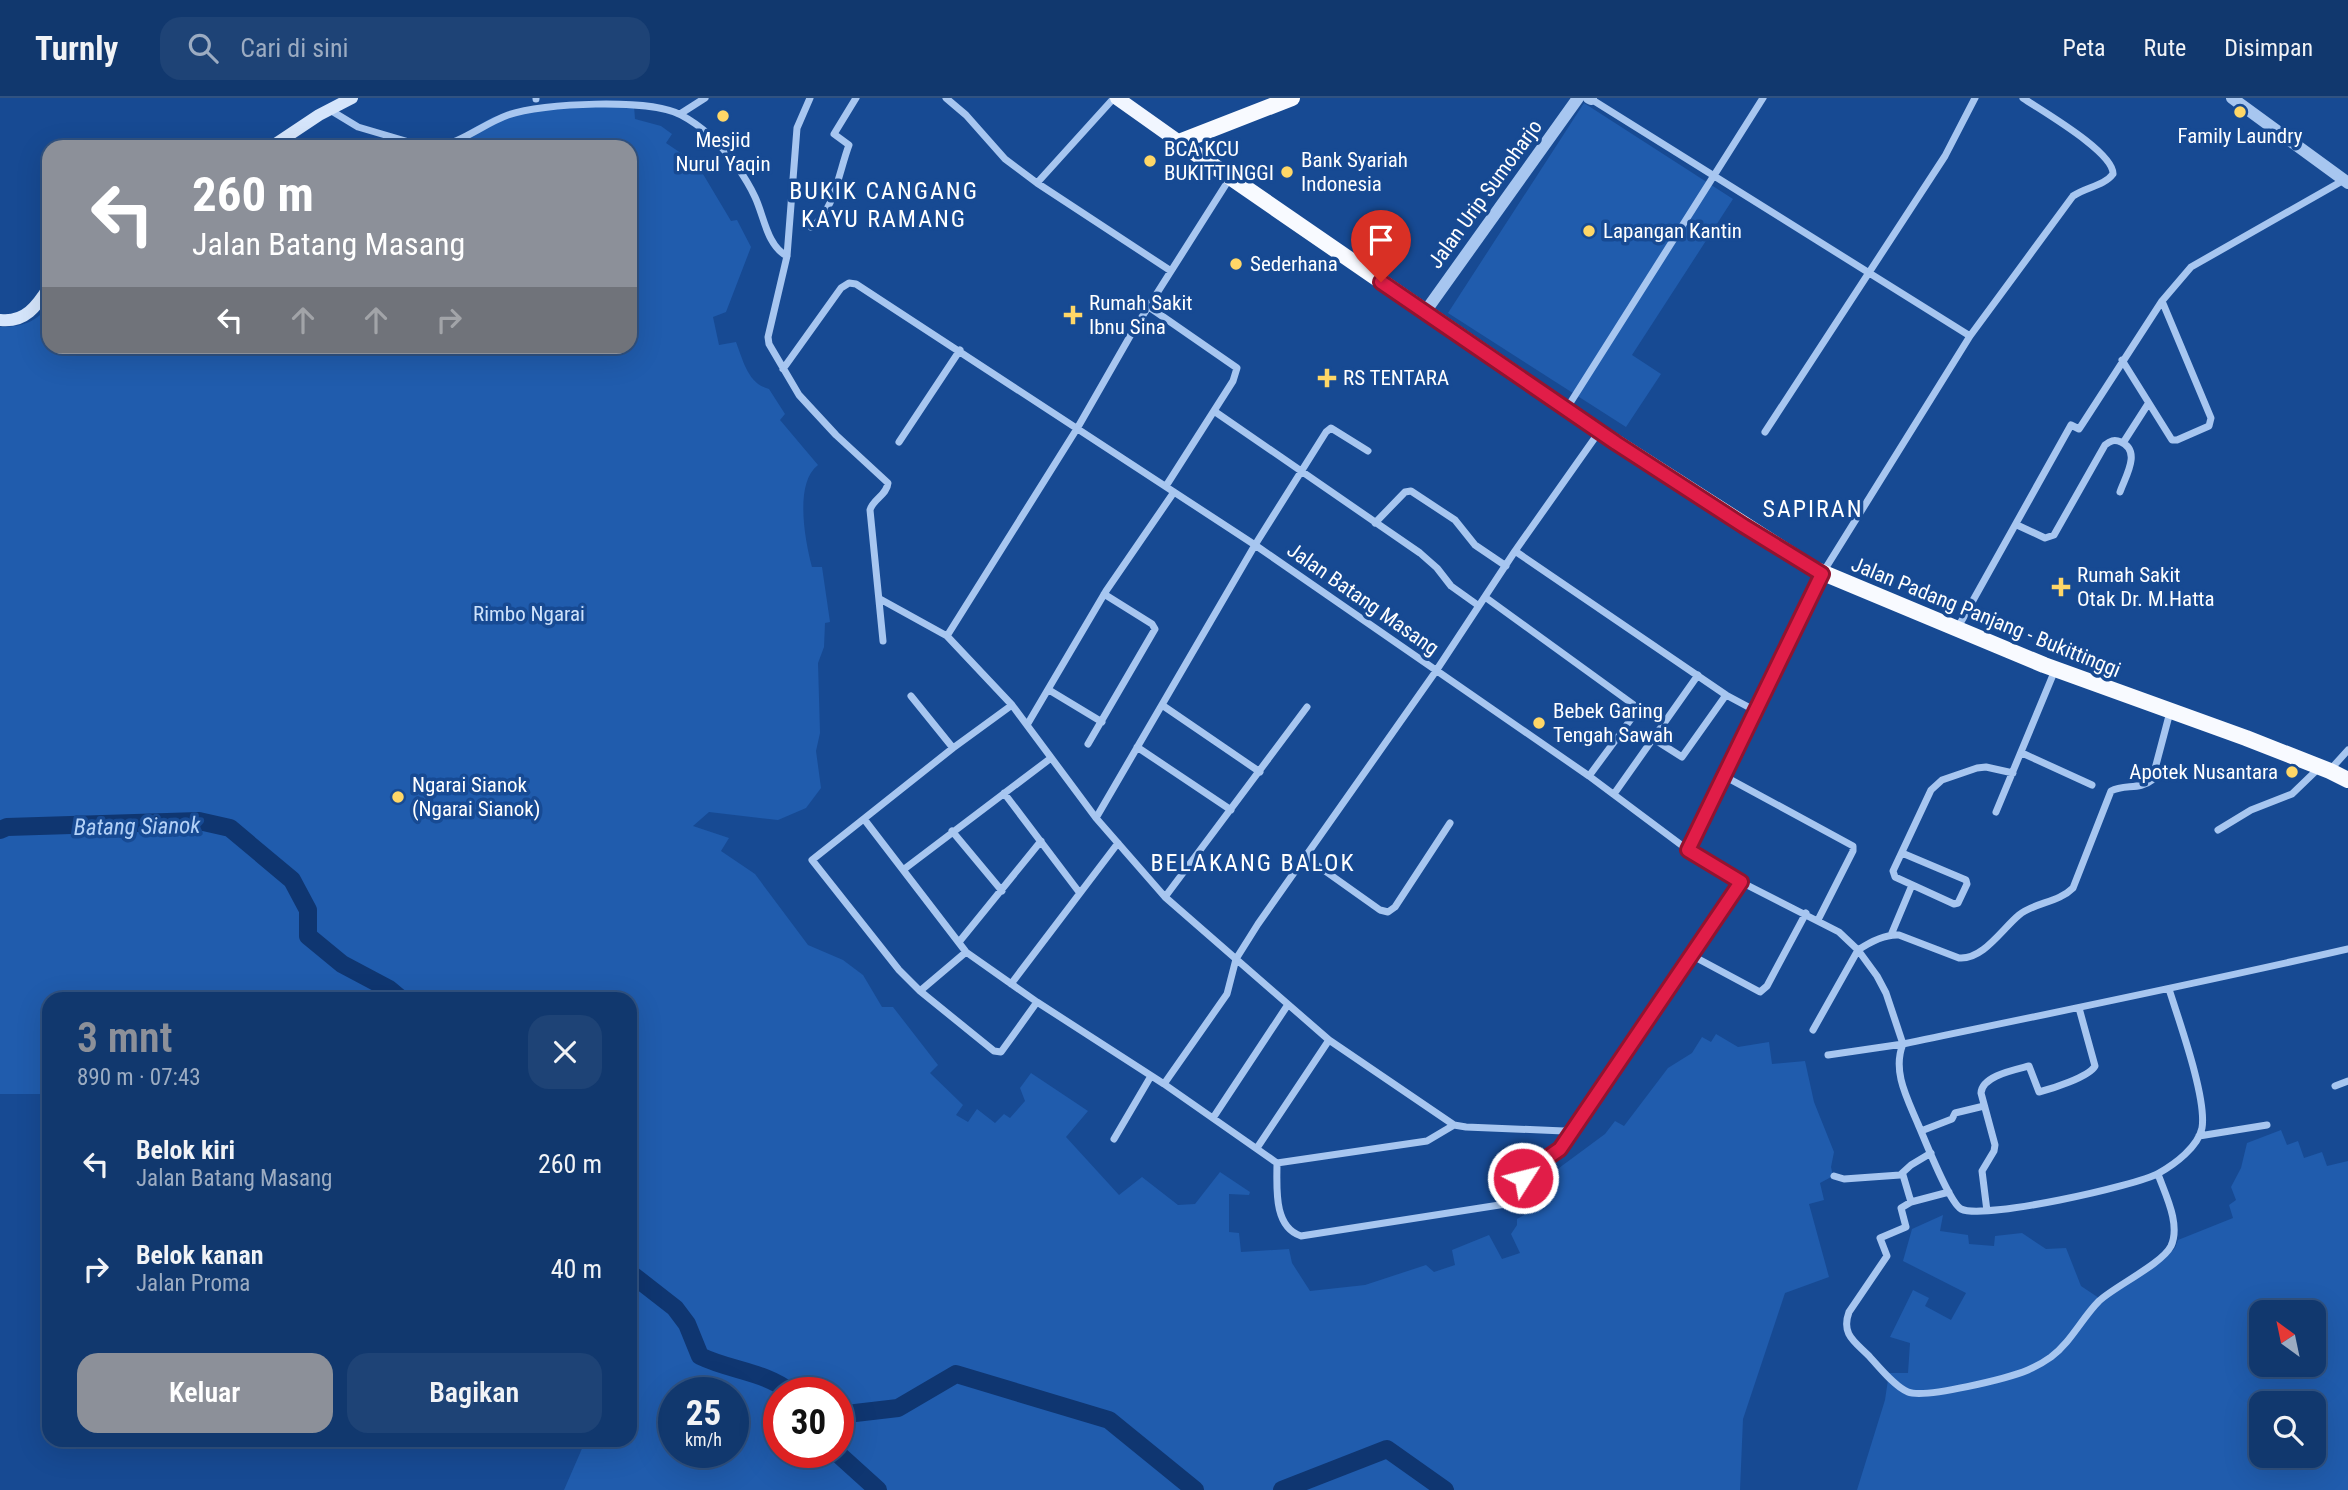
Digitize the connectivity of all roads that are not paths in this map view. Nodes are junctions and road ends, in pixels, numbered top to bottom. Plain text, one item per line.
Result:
1 (352, 98) edge
2 (705, 98) edge
3 (810, 98) edge
4 (856, 98) edge
5 (946, 98) edge
6 (1115, 98) edge
7 (1292, 98) edge
8 (1586, 98) edge
9 (1763, 98) edge
10 (1975, 98) edge
11 (2023, 98) edge
12 (2232, 98) edge
13 (329, 110) junction
14 (680, 114) junction
15 (282, 140) edge
16 (401, 140) edge
17 (457, 140) edge
18 (1179, 142) junction
19 (1714, 176) junction
20 (1230, 177) junction
21 (2346, 181) edge
22 (1037, 183) junction
23 (810, 227) dead end
24 (787, 256) junction
25 (1171, 271) junction
26 (1868, 272) junction
27 (42, 298) edge
28 (2162, 301) junction
29 (1149, 307) junction
30 (1425, 312) junction
31 (0, 320) edge
32 (1970, 336) junction
33 (960, 351) junction
34 (2122, 360) junction
35 (783, 369) junction
36 (2148, 404) junction
37 (1566, 408) junction
38 (1214, 411) junction
39 (1078, 428) junction
40 (1600, 432) junction
41 (1765, 432) dead end
42 (899, 442) dead end
43 (2123, 443) junction
44 (1367, 451) dead end
45 (1301, 472) junction
46 (1166, 486) junction
47 (1174, 492) junction
48 (2120, 492) dead end
49 (1375, 523) junction
50 (2017, 525) junction
51 (1255, 545) junction
52 (1515, 551) junction
53 (1506, 566) junction
54 (1822, 574) junction
55 (1104, 594) junction
56 (1485, 597) junction
57 (880, 599) junction
58 (1479, 606) junction
59 (1957, 630) junction
60 (947, 636) junction
61 (883, 641) dead end
62 (2055, 669) junction
63 (1436, 671) junction
64 (1698, 676) junction
65 (1049, 690) junction
66 (1726, 695) junction
67 (911, 696) dead end
68 (1012, 705) junction
69 (1162, 705) junction
70 (1307, 707) dead end
71 (1754, 710) junction
72 (2170, 712) junction
73 (1102, 722) junction
74 (1027, 725) junction
75 (1652, 738) junction
76 (1088, 744) dead end
77 (1137, 747) junction
78 (953, 748) junction
79 (2348, 750) edge
80 (2022, 753) junction
81 (1051, 758) junction
82 (2325, 769) junction
83 (1260, 772) junction
84 (2013, 773) junction
85 (1589, 776) junction
86 (1724, 776) junction
87 (2348, 780) edge
88 (2092, 785) dead end
89 (1004, 793) junction
90 (1614, 794) junction
91 (1231, 810) junction
92 (1996, 812) dead end
93 (1096, 818) junction
94 (864, 819) junction
95 (1450, 823) dead end
96 (2218, 830) dead end
97 (952, 831) junction
98 (1041, 841) junction
99 (1118, 843) junction
100 (1688, 850) junction
101 (1902, 853) junction
102 (1304, 856) junction
103 (903, 870) junction
104 (1741, 882) junction
105 (1912, 885) junction
106 (1002, 891) junction
107 (1079, 892) junction
108 (1165, 897) junction
109 (1806, 913) junction
110 (1818, 920) junction
111 (1891, 935) junction
112 (959, 943) junction
113 (2348, 949) edge
114 (1858, 950) junction
115 (966, 952) junction
116 (1691, 955) junction
117 (1236, 959) junction
118 (1011, 984) junction
119 (2169, 989) junction
120 (920, 991) junction
121 (1037, 1002) junction
122 (1287, 1006) junction
123 (2079, 1008) junction
124 (1813, 1030) dead end
125 (1329, 1040) junction
126 (1903, 1044) junction
127 (1828, 1055) dead end
128 (1151, 1076) junction
129 (2348, 1081) edge
130 (1164, 1084) junction
131 (2335, 1086) dead end
132 (1984, 1105) junction
133 (1213, 1118) junction
134 (1454, 1125) junction
135 (2267, 1125) dead end
136 (1573, 1128) junction
137 (1921, 1131) junction
138 (2199, 1136) junction
139 (1114, 1139) dead end
140 (1257, 1148) junction
141 (1931, 1153) junction
142 (1277, 1163) junction
143 (2158, 1174) junction
144 (1903, 1175) junction
145 (1834, 1176) dead end
146 (1949, 1192) junction
147 (1911, 1202) junction
148 (1987, 1211) junction

1 - 13 main road
2 - 14 street
3 - 24 street
4 - 23 street
5 - 22 street
6 - 18 main road
6 - 22 street
7 - 18 highway
8 - 19 street
8 - 30 street, Jalan Urip Sumoharjo
9 - 19 street
10 - 26 street
11 - 32 street
12 - 21 street
13 - 15 main road
13 - 16 street
14 - 17 street
14 - 24 street
18 - 20 highway, Jalan Padang Panjang - Bukittinggi
19 - 26 street
19 - 37 street
20 - 25 street
20 - 30 highway, Jalan Padang Panjang - Bukittinggi
21 - 28 street
22 - 25 street
24 - 35 street
25 - 29 street
26 - 32 street
26 - 41 street
27 - 31 main road
28 - 34 street
28 - 36 street
29 - 38 street
29 - 39 street
30 - 37 highway, Jalan Padang Panjang - Bukittinggi
32 - 54 street
33 - 35 street, Jalan Batang Masang
33 - 39 street, Jalan Batang Masang
33 - 42 street
34 - 36 street
34 - 50 street
35 - 57 street
36 - 43 street
37 - 40 highway, Jalan Padang Panjang - Bukittinggi
38 - 45 street
38 - 46 street
39 - 46 street, Jalan Batang Masang
39 - 60 street
40 - 52 street
40 - 54 highway, Jalan Padang Panjang - Bukittinggi
43 - 48 street
43 - 50 street
44 - 45 street
45 - 49 street
45 - 51 street
46 - 47 street, Jalan Batang Masang
47 - 51 street, Jalan Batang Masang
47 - 55 street
49 - 53 street
49 - 58 street
50 - 59 street
51 - 63 street, Jalan Batang Masang
51 - 69 street
52 - 53 street
52 - 64 street
53 - 56 street
54 - 59 highway, Jalan Padang Panjang - Bukittinggi
54 - 71 street
55 - 65 street
55 - 73 street
56 - 58 street
56 - 85 street
57 - 60 street
57 - 61 street
58 - 63 street
59 - 62 highway, Jalan Padang Panjang - Bukittinggi
60 - 68 street
62 - 72 highway, Jalan Padang Panjang - Bukittinggi
62 - 80 street
63 - 85 street, Jalan Batang Masang
63 - 102 street
64 - 66 street
64 - 75 street
65 - 73 street
65 - 74 street
66 - 71 street
66 - 75 street
67 - 78 street
68 - 74 street
68 - 78 street
69 - 77 street
69 - 83 street
70 - 83 street
71 - 86 street
72 - 82 highway, Jalan Padang Panjang - Bukittinggi
72 - 111 street
73 - 76 street
74 - 81 street
75 - 90 street
77 - 91 street
77 - 93 street
78 - 94 street
79 - 82 street
80 - 84 street
80 - 88 street
81 - 89 street
81 - 93 street
82 - 87 highway, Jalan Padang Panjang - Bukittinggi
82 - 96 street
83 - 91 street
84 - 92 street
84 - 101 street
85 - 90 street, Jalan Batang Masang
86 - 100 street
86 - 110 street
89 - 97 street
89 - 98 street
90 - 100 street, Jalan Batang Masang
91 - 108 street
93 - 99 street
94 - 103 street
94 - 120 street
95 - 102 street
97 - 103 street
97 - 106 street
98 - 106 street
98 - 107 street
99 - 107 street
99 - 108 street
100 - 104 street, Jalan Batang Masang
101 - 105 street
101 - 105 street
102 - 117 street
103 - 112 street
104 - 109 street, Jalan Batang Masang
104 - 116 street
105 - 111 street
106 - 112 street
107 - 118 street
108 - 117 street
109 - 110 street, Jalan Batang Masang
109 - 116 street
110 - 114 street, Jalan Batang Masang
111 - 114 street
112 - 115 street
113 - 119 street
114 - 124 street
114 - 126 street, Jalan Batang Masang
115 - 118 street
115 - 120 street
116 - 136 street
117 - 122 street
117 - 130 street
118 - 121 street
119 - 123 street
119 - 138 street
120 - 121 street
121 - 128 street
122 - 125 street
122 - 133 street
123 - 126 street
123 - 132 street
125 - 134 street
125 - 140 street
126 - 127 street
126 - 137 street
128 - 130 street
128 - 139 street
129 - 131 street
130 - 133 street
132 - 137 street
132 - 148 street
133 - 140 street
134 - 136 street
134 - 142 street
135 - 138 street
136 - 142 street
137 - 141 street
138 - 143 street
140 - 142 street
141 - 144 street
141 - 146 street
143 - 147 street
143 - 148 street
144 - 145 street
144 - 147 street
146 - 147 street
146 - 148 street

